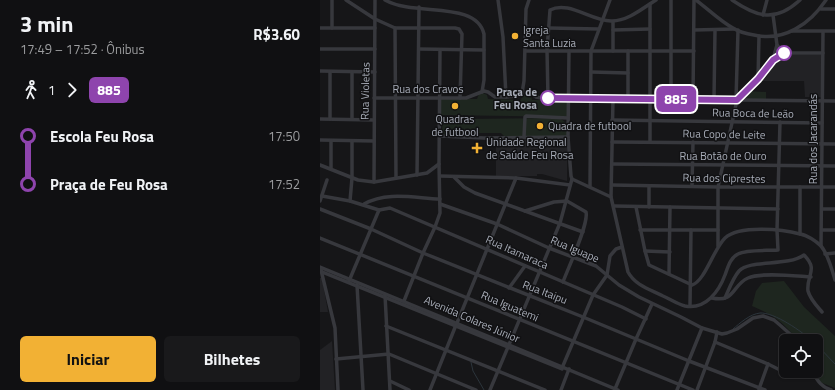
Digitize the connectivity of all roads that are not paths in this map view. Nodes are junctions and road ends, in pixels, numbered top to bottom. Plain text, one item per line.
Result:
1 (332, 0) edge
2 (346, 0) edge
3 (375, 0) edge
4 (384, 0) edge
5 (498, 0) edge
6 (529, 0) edge
7 (610, 0) edge
8 (656, 0) edge
9 (671, 0) edge
10 (695, 0) edge
11 (732, 0) edge
12 (767, 0) edge
13 (800, 0) edge
14 (825, 1) edge
15 (650, 4) junction
16 (419, 7) junction
17 (450, 7) dead end
18 (821, 9) junction
19 (835, 9) edge
20 (471, 12) dead end
21 (762, 15) junction
22 (773, 15) junction
23 (375, 19) junction
24 (603, 21) junction
25 (613, 22) junction
26 (320, 28) edge
27 (332, 28) junction
28 (375, 28) junction
29 (395, 28) junction
30 (419, 28) junction
31 (549, 28) junction
32 (598, 29) junction
33 (650, 29) junction
34 (613, 30) junction
35 (694, 30) junction
36 (716, 30) junction
37 (736, 30) junction
38 (792, 31) junction
39 (835, 31) edge
40 (823, 32) junction
41 (759, 36) junction
42 (777, 36) junction
43 (778, 45) junction
44 (320, 48) edge
45 (375, 49) junction
46 (419, 49) junction
47 (440, 50) junction
48 (461, 50) junction
49 (484, 50) junction
50 (547, 50) junction
51 (526, 51) junction
52 (569, 51) junction
53 (591, 51) junction
54 (613, 51) junction
55 (628, 51) junction
56 (651, 51) junction
57 (694, 51) junction
58 (671, 52) junction
59 (784, 53) junction
60 (823, 53) junction
61 (773, 60) junction
62 (320, 71) edge
63 (330, 72) junction
64 (352, 72) junction
65 (375, 72) junction
66 (591, 72) junction
67 (628, 73) junction
68 (758, 79) junction
69 (484, 80) junction
70 (524, 81) junction
71 (482, 92) junction
72 (488, 92) junction
73 (529, 92) junction
74 (522, 93) junction
75 (506, 97) junction
76 (374, 98) junction
77 (395, 98) junction
78 (417, 98) junction
79 (439, 98) junction
80 (460, 98) junction
81 (548, 98) junction
82 (569, 98) junction
83 (592, 98) junction
84 (612, 99) junction
85 (628, 99) junction
86 (650, 99) junction
87 (693, 99) junction
88 (714, 99) junction
89 (671, 100) junction
90 (737, 100) junction
91 (822, 101) junction
92 (835, 101) edge
93 (568, 118) junction
94 (320, 119) edge
95 (330, 119) junction
96 (352, 120) junction
97 (374, 120) junction
98 (612, 120) junction
99 (649, 120) junction
100 (732, 121) junction
101 (780, 122) junction
102 (822, 123) junction
103 (440, 136) junction
104 (524, 137) junction
105 (568, 137) junction
106 (320, 140) edge
107 (331, 141) junction
108 (352, 141) junction
109 (374, 141) junction
110 (650, 141) junction
111 (612, 142) junction
112 (693, 142) junction
113 (728, 143) junction
114 (779, 143) junction
115 (822, 144) junction
116 (835, 144) edge
117 (439, 164) junction
118 (612, 164) junction
119 (320, 165) edge
120 (692, 165) junction
121 (723, 165) junction
122 (779, 165) junction
123 (822, 166) junction
124 (835, 166) edge
125 (331, 169) junction
126 (417, 175) junction
127 (440, 176) junction
128 (454, 177) junction
129 (352, 178) junction
130 (396, 178) junction
131 (516, 178) junction
132 (572, 179) junction
133 (327, 180) dead end
134 (374, 182) junction
135 (570, 184) junction
136 (612, 185) junction
137 (590, 186) junction
138 (649, 186) junction
139 (692, 186) junction
140 (718, 187) junction
141 (778, 187) junction
142 (800, 187) junction
143 (822, 187) junction
144 (835, 187) edge
145 (322, 196) junction
146 (611, 197) junction
147 (440, 199) junction
148 (350, 200) junction
149 (567, 201) junction
150 (320, 202) edge
151 (506, 203) junction
152 (364, 204) junction
153 (440, 204) junction
154 (614, 206) junction
155 (636, 207) junction
156 (649, 207) junction
157 (670, 207) junction
158 (718, 208) junction
159 (320, 209) edge
160 (778, 209) junction
161 (822, 209) junction
162 (835, 209) edge
163 (380, 210) junction
164 (525, 211) junction
165 (560, 223) junction
166 (497, 224) junction
167 (435, 227) junction
168 (371, 229) junction
169 (640, 230) junction
170 (670, 230) junction
171 (692, 230) junction
172 (718, 230) junction
173 (777, 230) junction
174 (822, 230) junction
175 (835, 230) edge
176 (583, 232) junction
177 (800, 234) junction
178 (320, 238) edge
179 (718, 246) junction
180 (821, 246) junction
181 (622, 247) junction
182 (549, 248) junction
183 (487, 249) junction
184 (645, 251) junction
185 (670, 252) junction
186 (423, 253) junction
187 (361, 254) junction
188 (825, 254) junction
189 (835, 254) edge
190 (572, 257) junction
191 (524, 266) junction
192 (320, 269) edge
193 (539, 273) junction
194 (477, 274) junction
195 (669, 274) junction
196 (834, 274) edge
197 (607, 275) junction
198 (321, 276) edge
199 (414, 277) junction
200 (811, 277) junction
201 (349, 280) junction
202 (835, 280) edge
203 (563, 282) junction
204 (357, 284) junction
205 (690, 285) junction
206 (509, 288) junction
207 (385, 295) junction
208 (530, 295) junction
209 (593, 295) junction
210 (467, 298) junction
211 (712, 298) junction
212 (725, 298) junction
213 (404, 302) junction
214 (652, 304) junction
215 (690, 306) junction
216 (822, 312) dead end
217 (583, 317) junction
218 (646, 319) junction
219 (520, 320) junction
220 (456, 324) junction
221 (386, 326) junction
222 (702, 328) junction
223 (717, 332) junction
224 (790, 334) edge
225 (636, 339) junction
226 (573, 342) junction
227 (715, 342) junction
228 (509, 346) junction
229 (445, 350) junction
230 (389, 354) junction
231 (361, 356) junction
232 (336, 359) junction
233 (689, 361) junction
234 (626, 364) junction
235 (768, 364) junction
236 (562, 368) junction
237 (705, 368) junction
238 (569, 370) junction
239 (779, 370) edge
240 (499, 371) junction
241 (436, 374) junction
242 (816, 378) edge
243 (390, 381) junction
244 (679, 385) junction
245 (616, 389) edge
246 (759, 389) edge
247 (338, 390) edge
248 (363, 390) edge
249 (390, 390) edge
250 (409, 390) edge
251 (430, 390) edge
252 (476, 390) edge
253 (490, 390) edge
254 (545, 390) edge
255 (561, 390) edge
256 (677, 390) edge
257 (693, 390) edge
258 (697, 390) edge
259 (764, 390) edge
260 (831, 390) edge

1 - 27 street
2 - 23 street
3 - 23 street, Rua Violetas
4 - 16 street
5 - 75 street
6 - 51 street
7 - 24 street
8 - 15 street
9 - 58 street
10 - 35 street
10 - 37 street
11 - 21 street
12 - 21 street
13 - 22 street
14 - 18 street
15 - 25 street
15 - 33 street
16 - 17 street
16 - 30 street
18 - 19 street
18 - 38 street
20 - 49 street
21 - 22 street
22 - 42 street
23 - 28 street, Rua Violetas
23 - 29 street
24 - 25 street
24 - 31 street
24 - 32 street
25 - 34 street
26 - 27 street
27 - 28 street
28 - 45 street, Rua Violetas
29 - 30 street
29 - 77 street
30 - 46 street
30 - 48 street
31 - 32 street
31 - 50 street
32 - 53 street
33 - 34 street
33 - 56 street
34 - 54 street
35 - 36 street
35 - 57 street
36 - 37 street
36 - 88 street
37 - 41 street
37 - 90 street
38 - 40 street
38 - 42 street
39 - 40 street
40 - 60 street, Rua dos Jacarandás
41 - 42 street
41 - 68 street
42 - 43 street
43 - 59 street
43 - 61 street
44 - 45 street
45 - 65 street, Rua Violetas
46 - 47 street
46 - 78 street
47 - 48 street
47 - 79 street
48 - 49 street
48 - 80 street
49 - 69 street
50 - 51 street
50 - 52 street
50 - 81 street
51 - 70 street
52 - 53 street
52 - 82 street
53 - 54 street
53 - 66 street
54 - 55 street
55 - 56 street
55 - 67 street
56 - 58 street
56 - 86 street
57 - 58 street
57 - 87 street
58 - 89 street
59 - 60 street
59 - 61 street
60 - 91 street, Rua dos Jacarandás
61 - 68 street
62 - 63 street
63 - 64 street
63 - 95 street
64 - 65 street
64 - 96 street
65 - 76 street, Rua Violetas
66 - 67 street
66 - 83 street
67 - 85 street
68 - 90 street
69 - 71 street
69 - 72 street
70 - 73 street
70 - 74 street
71 - 72 street, Rua dos Cravos
71 - 80 street, Rua dos Cravos
72 - 75 street, Rua dos Cravos
73 - 74 street, Rua dos Cravos
73 - 81 street, Rua dos Cravos
74 - 75 street, Rua dos Cravos
76 - 77 street, Rua dos Cravos
76 - 97 street, Rua Violetas
77 - 78 street, Rua dos Cravos
77 - 130 street
78 - 79 street, Rua dos Cravos
78 - 126 street
79 - 80 street, Rua dos Cravos
79 - 103 street
81 - 82 street, Rua dos Cravos
82 - 83 street, Rua dos Cravos
82 - 93 street
83 - 84 street, Rua dos Cravos
83 - 137 street
84 - 85 street, Rua dos Cravos
84 - 98 street
85 - 86 street, Rua dos Cravos
86 - 89 street, Rua dos Cravos
86 - 99 street
87 - 88 street, Rua dos Cravos
87 - 89 street, Rua dos Cravos
88 - 90 street, Rua dos Cravos
90 - 91 street, Rua dos Cravos
90 - 100 street
91 - 92 street, Rua dos Cravos
91 - 102 street, Rua dos Jacarandás
93 - 104 street
93 - 105 street
94 - 95 street
95 - 96 street
96 - 97 street
97 - 109 street, Rua Violetas
98 - 99 street, Rua Boca de Leão
98 - 111 street
99 - 100 street, Rua Boca de Leão
99 - 110 street
100 - 101 street, Rua Boca de Leão
100 - 113 street
101 - 102 street, Rua Boca de Leão
101 - 114 street
102 - 115 street, Rua dos Jacarandás
103 - 104 street
103 - 117 street
104 - 105 street
105 - 132 street
106 - 107 street
107 - 108 street
107 - 125 street
108 - 109 street
108 - 129 street
109 - 134 street, Rua Violetas
110 - 111 street, Rua Copo de Leite
110 - 112 street, Rua Copo de Leite
111 - 118 street
112 - 113 street, Rua Copo de Leite
112 - 120 street
113 - 114 street, Rua Copo de Leite
113 - 121 street
114 - 115 street, Rua Copo de Leite
114 - 122 street
115 - 116 street, Rua Copo de Leite
115 - 123 street, Rua dos Jacarandás
117 - 126 street
117 - 127 street
118 - 120 street, Rua Botão de Ouro
118 - 136 street
119 - 125 street
120 - 121 street, Rua Botão de Ouro
120 - 139 street
121 - 122 street, Rua Botão de Ouro
121 - 140 street
122 - 123 street, Rua Botão de Ouro
122 - 141 street
123 - 124 street, Rua Botão de Ouro
123 - 143 street, Rua dos Jacarandás
125 - 129 street
126 - 130 street
127 - 128 street
127 - 147 street
128 - 131 street
128 - 151 street
129 - 134 street
129 - 148 street
130 - 134 street
131 - 135 street
131 - 151 street
132 - 135 street
132 - 137 street
133 - 145 street
135 - 149 street
136 - 138 street, Rua dos Ciprestes
136 - 146 street
137 - 146 street
138 - 139 street, Rua dos Ciprestes
138 - 156 street
139 - 140 street, Rua dos Ciprestes
140 - 141 street, Rua dos Ciprestes
140 - 158 street
141 - 142 street, Rua dos Ciprestes
141 - 160 street
142 - 143 street, Rua dos Ciprestes
142 - 177 street
143 - 144 street, Rua dos Ciprestes
143 - 161 street, Rua dos Jacarandás
145 - 148 street, Rua Itamaraca
145 - 150 street
146 - 154 street
147 - 152 street
147 - 153 street
148 - 152 street, Rua Itamaraca
149 - 164 street
149 - 165 street
149 - 176 street
151 - 164 street
151 - 166 street
152 - 163 street, Rua Itamaraca
153 - 166 street, Rua Iguape
153 - 167 street
154 - 155 street
154 - 181 street
155 - 156 street
155 - 169 street
156 - 157 street
157 - 158 street
157 - 170 street
158 - 160 street
158 - 172 street
159 - 168 street, Rua Itaipu
160 - 173 street
161 - 162 street
161 - 174 street, Rua dos Jacarandás
163 - 167 street, Rua Itamaraca
163 - 168 street
164 - 165 street
165 - 176 street
165 - 182 street
166 - 182 street, Rua Iguape
166 - 183 street
167 - 183 street, Rua Itamaraca
167 - 186 street
168 - 186 street, Rua Itaipu
168 - 187 street
169 - 170 street
169 - 184 street
170 - 171 street
170 - 185 street
171 - 172 street
171 - 205 street
172 - 179 street
173 - 177 street
173 - 179 street
173 - 211 street
174 - 175 street
174 - 180 street, Rua dos Jacarandás
176 - 190 street
177 - 180 street
178 - 187 street, Rua Iguatemi
179 - 205 street
180 - 188 street
181 - 197 street
181 - 215 street
182 - 190 street, Rua Iguape
182 - 193 street
183 - 191 street, Rua Itamaraca
183 - 194 street
184 - 185 street
184 - 195 street
185 - 195 street
186 - 194 street, Rua Itaipu
186 - 199 street
187 - 199 street, Rua Iguatemi
187 - 201 street
188 - 189 street
188 - 196 street
190 - 197 street, Rua Iguape
190 - 203 street
191 - 193 street, Rua Itamaraca
191 - 206 street
192 - 198 street
192 - 201 street, Avenida Colares Júnior
193 - 203 street, Rua Itamaraca
193 - 208 street
194 - 206 street, Rua Itaipu
194 - 210 street
195 - 205 street
196 - 202 street
197 - 209 street
197 - 214 street, Rua Iguape
198 - 232 street
199 - 210 street, Rua Iguatemi
199 - 213 street
200 - 212 street
200 - 212 street
200 - 216 street
201 - 204 street, Avenida Colares Júnior
203 - 209 street, Rua Itamaraca
204 - 207 street, Avenida Colares Júnior
204 - 231 street
205 - 215 street
206 - 208 street, Rua Itaipu
207 - 213 street, Avenida Colares Júnior
207 - 221 street
208 - 217 street, Rua Itaipu
208 - 219 street
209 - 217 street
209 - 218 street, Rua Itamaraca
210 - 219 street, Rua Iguatemi
210 - 220 street
211 - 212 street
211 - 215 street
213 - 220 street, Avenida Colares Júnior
214 - 218 street
214 - 222 street, Rua Iguape
217 - 225 street, Rua Itaipu
217 - 226 street
218 - 225 street
219 - 226 street, Rua Iguatemi
219 - 228 street
220 - 228 street, Avenida Colares Júnior
220 - 229 street
221 - 229 street
221 - 230 street
222 - 223 street, Rua Iguape
222 - 233 street
223 - 224 street
223 - 227 street
225 - 233 street, Rua Itaipu
225 - 234 street
226 - 234 street, Rua Iguatemi
226 - 236 street
227 - 235 street
227 - 237 street
228 - 236 street, Avenida Colares Júnior
228 - 240 street
229 - 240 street
229 - 241 street
230 - 231 street
230 - 241 street
230 - 243 street
231 - 232 street
231 - 248 street
232 - 247 street
233 - 237 street, Rua Itaipu
233 - 244 street
234 - 244 street, Rua Iguatemi
234 - 245 street
235 - 239 street
235 - 246 street
236 - 238 street, Avenida Colares Júnior
237 - 246 street, Rua Itaipu
237 - 258 street
238 - 245 street, Avenida Colares Júnior
238 - 255 street
240 - 253 street
240 - 254 street
241 - 251 street
241 - 252 street
242 - 260 street
243 - 249 street
243 - 250 street
244 - 256 street
244 - 257 street, Rua Iguatemi
246 - 259 street, Rua Itaipu

